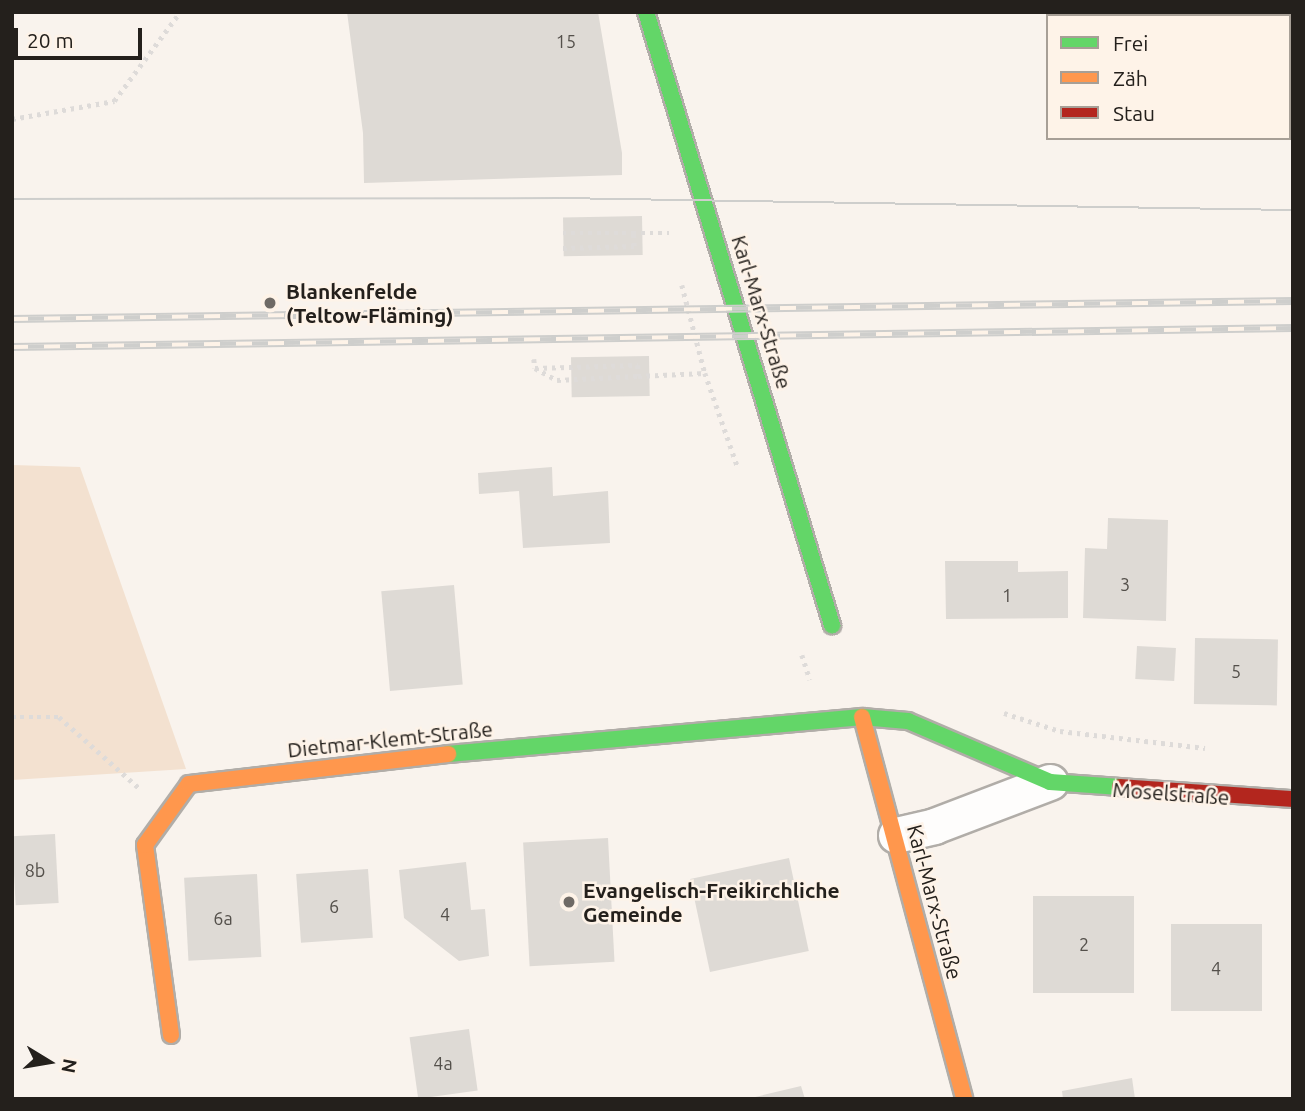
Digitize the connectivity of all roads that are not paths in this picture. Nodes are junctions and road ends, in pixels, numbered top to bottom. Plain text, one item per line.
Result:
1 (646, 12) edge
2 (832, 625) dead end
3 (862, 717) junction
4 (1050, 782) junction
5 (1293, 799) edge
6 (896, 835) junction
7 (171, 1035) dead end
8 (964, 1099) edge

1 - 2 street, Karl-Marx-Straße
3 - 4 street, Moselstraße
3 - 6 street, Karl-Marx-Straße
3 - 7 street, Dietmar-Klemt-Straße
4 - 5 street, Moselstraße
4 - 6 street, Moselstraße
6 - 8 street, Karl-Marx-Straße

